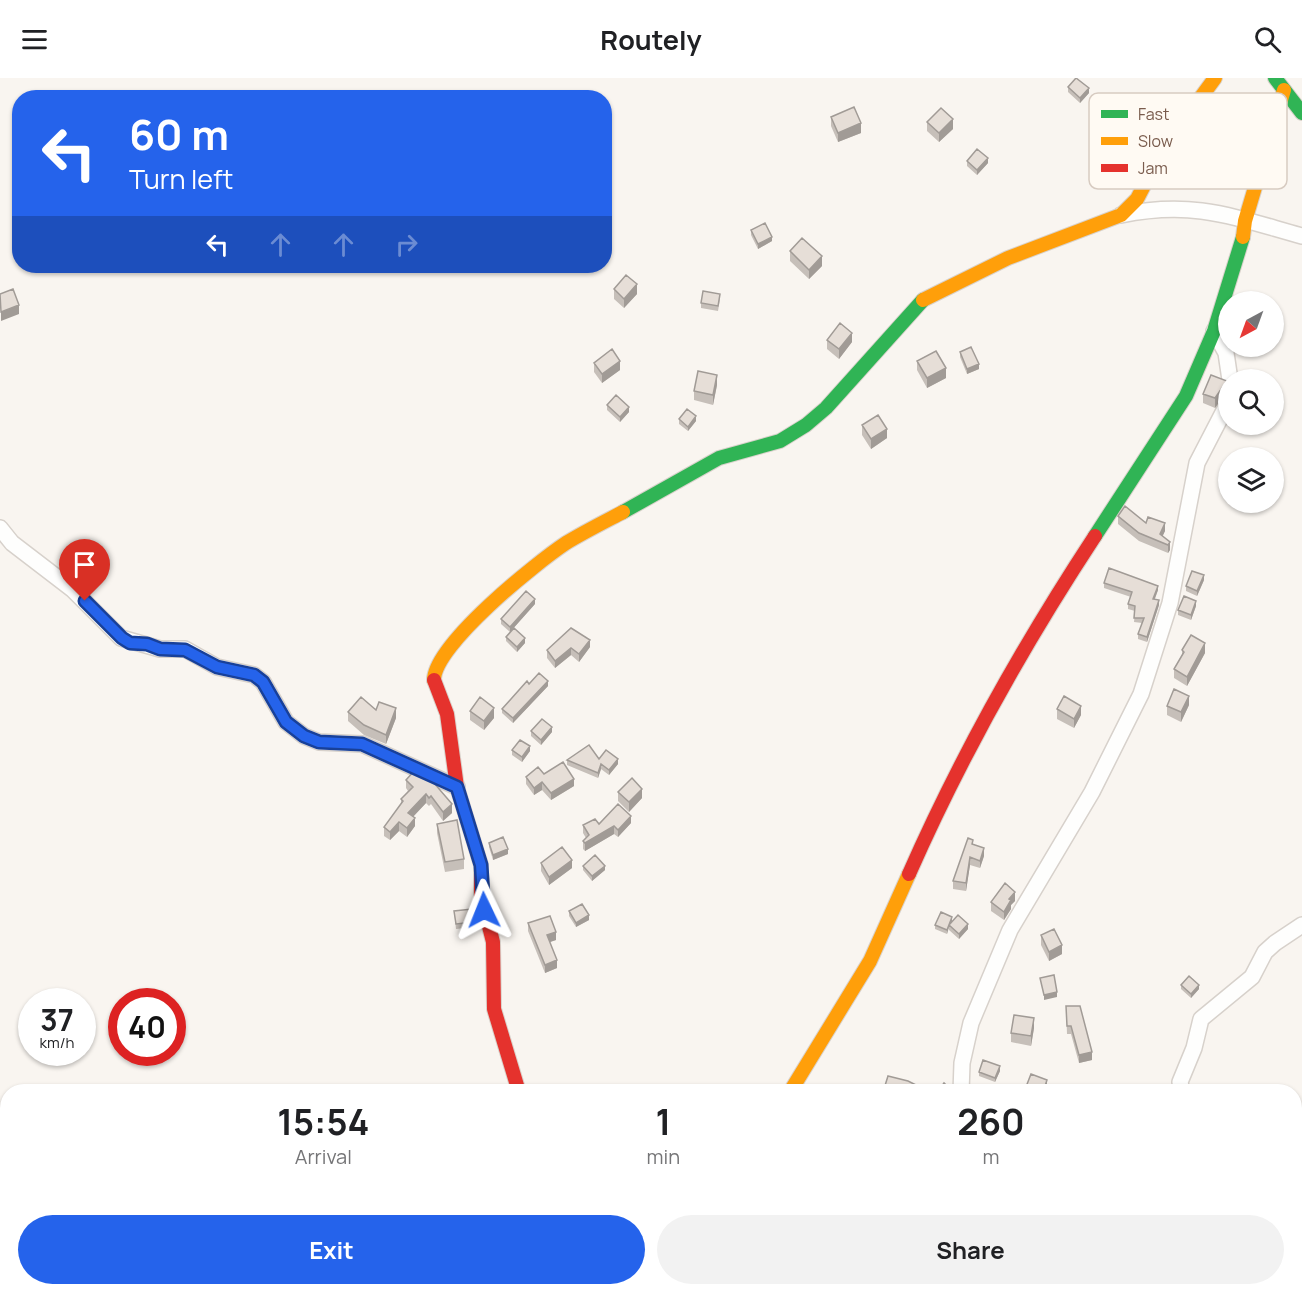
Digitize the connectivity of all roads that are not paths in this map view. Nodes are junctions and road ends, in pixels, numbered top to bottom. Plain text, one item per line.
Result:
1 (1215, 78) edge
2 (1275, 78) edge
3 (1284, 90) junction
4 (1204, 93) edge
5 (1283, 93) edge
6 (1286, 93) edge
7 (1287, 94) edge
8 (1302, 113) edge
9 (1142, 189) edge
10 (1255, 189) edge
11 (1121, 215) junction
12 (1245, 221) junction
13 (1302, 236) edge
14 (1214, 330) junction
15 (1228, 369) edge
16 (1218, 427) edge
17 (0, 528) edge
18 (457, 787) junction
19 (1302, 925) edge
20 (517, 1084) edge
21 (795, 1084) edge
22 (961, 1084) edge
23 (1180, 1084) edge

1 - 4 street
2 - 3 street
3 - 5 street
3 - 6 street
7 - 8 street
9 - 11 street
10 - 12 street
11 - 12 street
11 - 18 street
12 - 13 street
12 - 14 street
14 - 15 street
14 - 21 street
16 - 22 street
17 - 18 street
18 - 20 street
19 - 23 street

